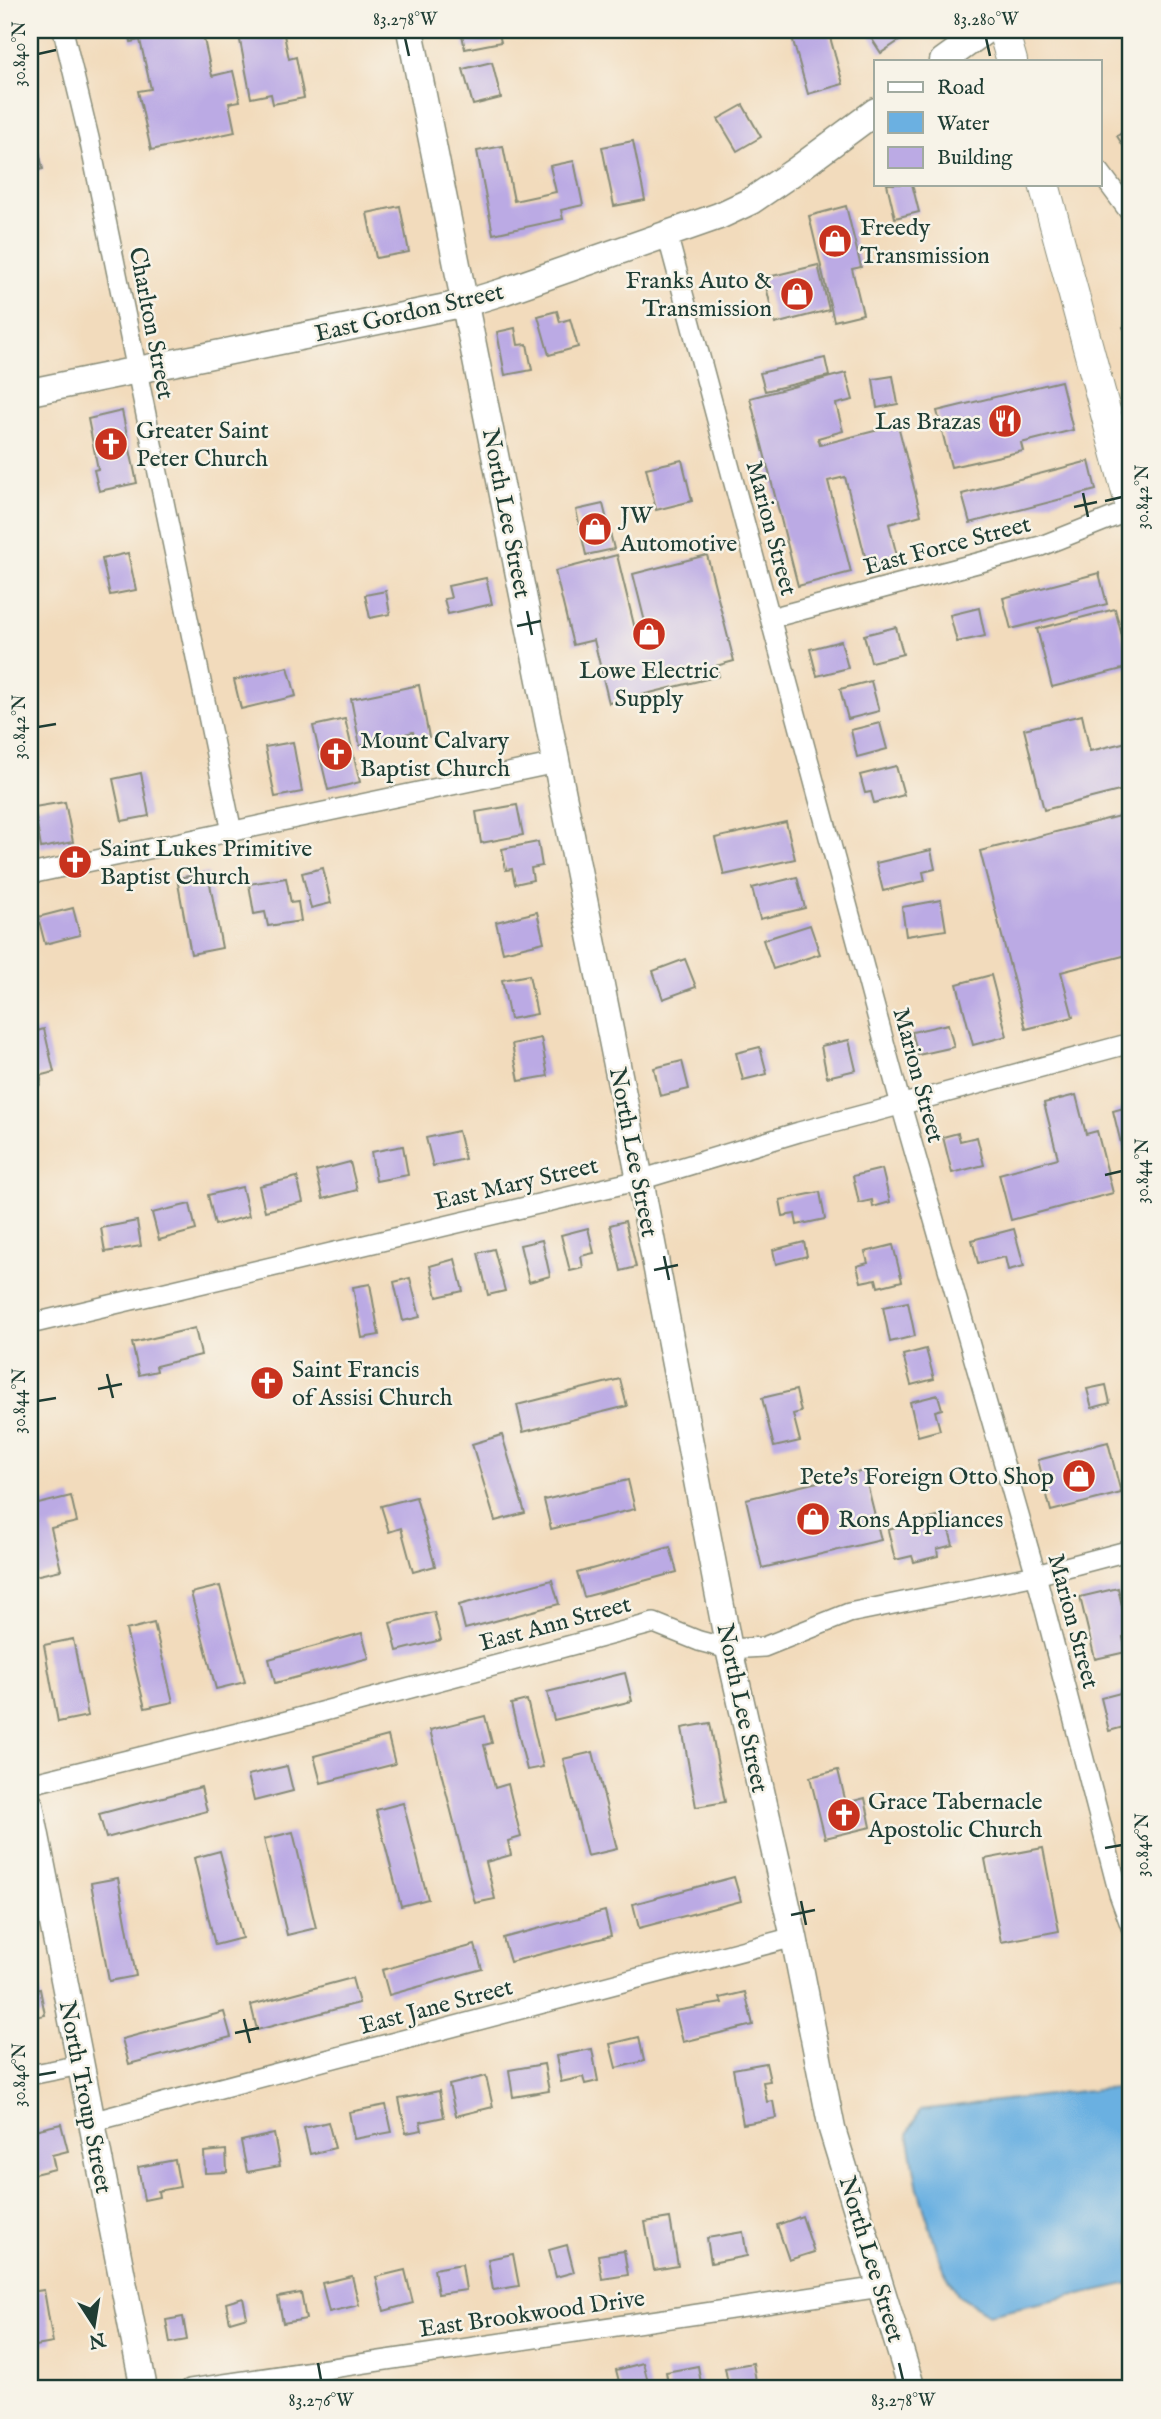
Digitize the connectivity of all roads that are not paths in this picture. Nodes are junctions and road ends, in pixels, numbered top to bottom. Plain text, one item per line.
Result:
1 (63, 30) edge
2 (410, 30) edge
3 (986, 30) edge
4 (1003, 30) edge
5 (944, 60) edge
6 (1012, 60) edge
7 (874, 112) edge
8 (1102, 175) edge
9 (1045, 186) edge
10 (1131, 214) edge
11 (667, 234) junction
12 (466, 303) junction
13 (137, 371) junction
14 (30, 392) edge
15 (1131, 509) edge
16 (771, 618) junction
17 (556, 763) junction
18 (232, 832) junction
19 (30, 874) edge
20 (1131, 1043) edge
21 (901, 1105) junction
22 (640, 1180) junction
23 (30, 1324) edge
24 (1131, 1550) edge
25 (1036, 1575) junction
26 (729, 1649) junction
27 (30, 1784) edge
28 (30, 1805) edge
29 (1125, 1892) edge
30 (1131, 1927) edge
31 (794, 1937) junction
32 (80, 2065) junction
33 (30, 2075) edge
34 (91, 2122) junction
35 (881, 2287) junction
36 (144, 2389) edge
37 (190, 2389) edge
38 (912, 2389) edge

1 - 13 street, Charlton Street
2 - 12 street, North Lee Street
3 - 5 street
4 - 6 main road
7 - 11 street, East Gordon Street
8 - 10 street
9 - 15 main road
11 - 12 street, East Gordon Street
11 - 16 street, Marion Street
12 - 13 street, East Gordon Street
12 - 17 street, North Lee Street
13 - 14 street, East Gordon Street
13 - 18 street, Charlton Street
15 - 16 street, East Force Street
16 - 21 street, Marion Street
17 - 18 street
17 - 22 street, North Lee Street
18 - 19 street
20 - 21 street, East Mary Street
21 - 22 street, East Mary Street
21 - 25 street, Marion Street
22 - 23 street, East Mary Street
22 - 26 street, North Lee Street
24 - 25 street, East Ann Street
25 - 26 street, East Ann Street
25 - 29 street, Marion Street
26 - 27 street, East Ann Street
26 - 31 street, North Lee Street
28 - 32 street, North Troup Street
29 - 30 street, Marion Street
31 - 34 street, East Jane Street
31 - 35 street, North Lee Street
32 - 33 street
32 - 34 street, North Troup Street
34 - 36 street, North Troup Street
35 - 37 street, East Brookwood Drive
35 - 38 street, North Lee Street

